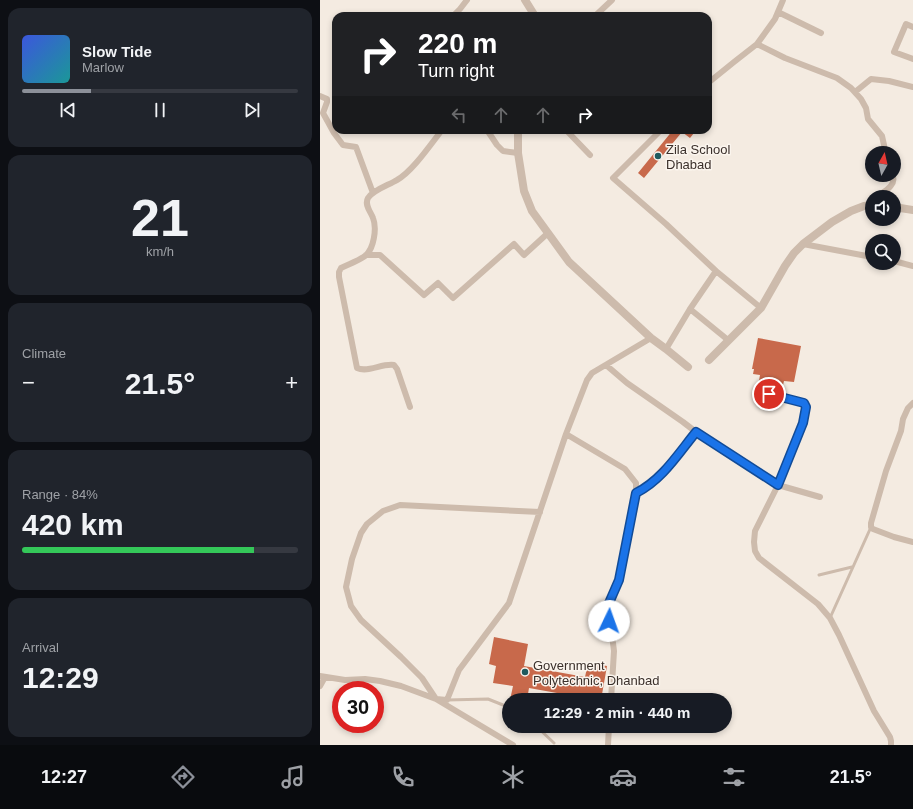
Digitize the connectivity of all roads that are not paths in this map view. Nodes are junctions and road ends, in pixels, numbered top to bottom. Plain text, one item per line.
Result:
1 (467, 0) edge
2 (525, 0) edge
3 (612, 0) edge
4 (783, 0) edge
5 (457, 12) edge
6 (532, 12) edge
7 (599, 12) edge
8 (778, 12) junction
9 (913, 26) edge
10 (821, 33) dead end
11 (757, 44) junction
12 (913, 59) edge
13 (712, 80) edge
14 (913, 87) edge
15 (855, 92) junction
16 (320, 96) edge
17 (332, 129) edge
18 (335, 134) edge
19 (439, 134) edge
20 (490, 134) edge
21 (516, 134) edge
22 (570, 134) edge
23 (657, 134) edge
24 (884, 146) edge
25 (518, 153) junction
26 (590, 155) dead end
27 (894, 182) edge
28 (885, 190) edge
29 (373, 193) junction
30 (865, 206) edge
31 (901, 208) edge
32 (913, 209) edge
33 (548, 233) junction
34 (803, 244) junction
35 (366, 255) junction
36 (865, 256) edge
37 (901, 263) edge
38 (913, 266) edge
39 (716, 271) junction
40 (690, 308) junction
41 (760, 308) junction
42 (651, 338) junction
43 (728, 340) junction
44 (666, 349) junction
45 (709, 360) dead end
46 (606, 365) junction
47 (688, 367) dead end
48 (769, 394) dead end
49 (913, 404) edge
50 (410, 407) dead end
51 (696, 432) junction
52 (566, 434) junction
53 (778, 485) junction
54 (636, 493) junction
55 (820, 497) dead end
56 (540, 512) junction
57 (871, 527) junction
58 (913, 542) edge
59 (852, 567) junction
60 (819, 575) dead end
61 (830, 618) junction
62 (323, 676) edge
63 (320, 686) edge
64 (611, 693) edge
65 (436, 699) junction
66 (447, 700) junction
67 (502, 705) edge
68 (543, 733) edge
69 (609, 733) edge
70 (554, 743) dead end
71 (513, 745) edge
72 (608, 745) edge
73 (891, 745) edge

1 - 5 street
2 - 6 street
3 - 7 street
4 - 8 street
8 - 10 street
8 - 11 street
9 - 12 street
11 - 13 street
11 - 15 street
14 - 15 street
15 - 24 street
16 - 17 street
18 - 29 street
19 - 29 street
20 - 25 street
21 - 25 street
22 - 26 street
23 - 39 street
25 - 33 street
27 - 28 street
29 - 35 street
30 - 34 street
31 - 32 street
33 - 35 street
33 - 42 street
34 - 36 street
34 - 41 street
35 - 50 street
37 - 38 street
39 - 40 street
39 - 41 street
40 - 43 street
40 - 44 street
41 - 43 street
42 - 44 street
42 - 46 street
43 - 45 street
44 - 47 street
46 - 51 street
46 - 52 street
48 - 53 street
49 - 57 street
51 - 53 street
51 - 54 street
52 - 54 street
52 - 56 street
53 - 55 street
53 - 61 street
54 - 64 street
56 - 65 street
56 - 66 street
57 - 58 street
57 - 59 lane
59 - 60 lane
59 - 61 lane
61 - 73 street
62 - 63 street
62 - 65 street
65 - 66 street
65 - 71 street
66 - 67 lane
68 - 70 lane
69 - 72 street

